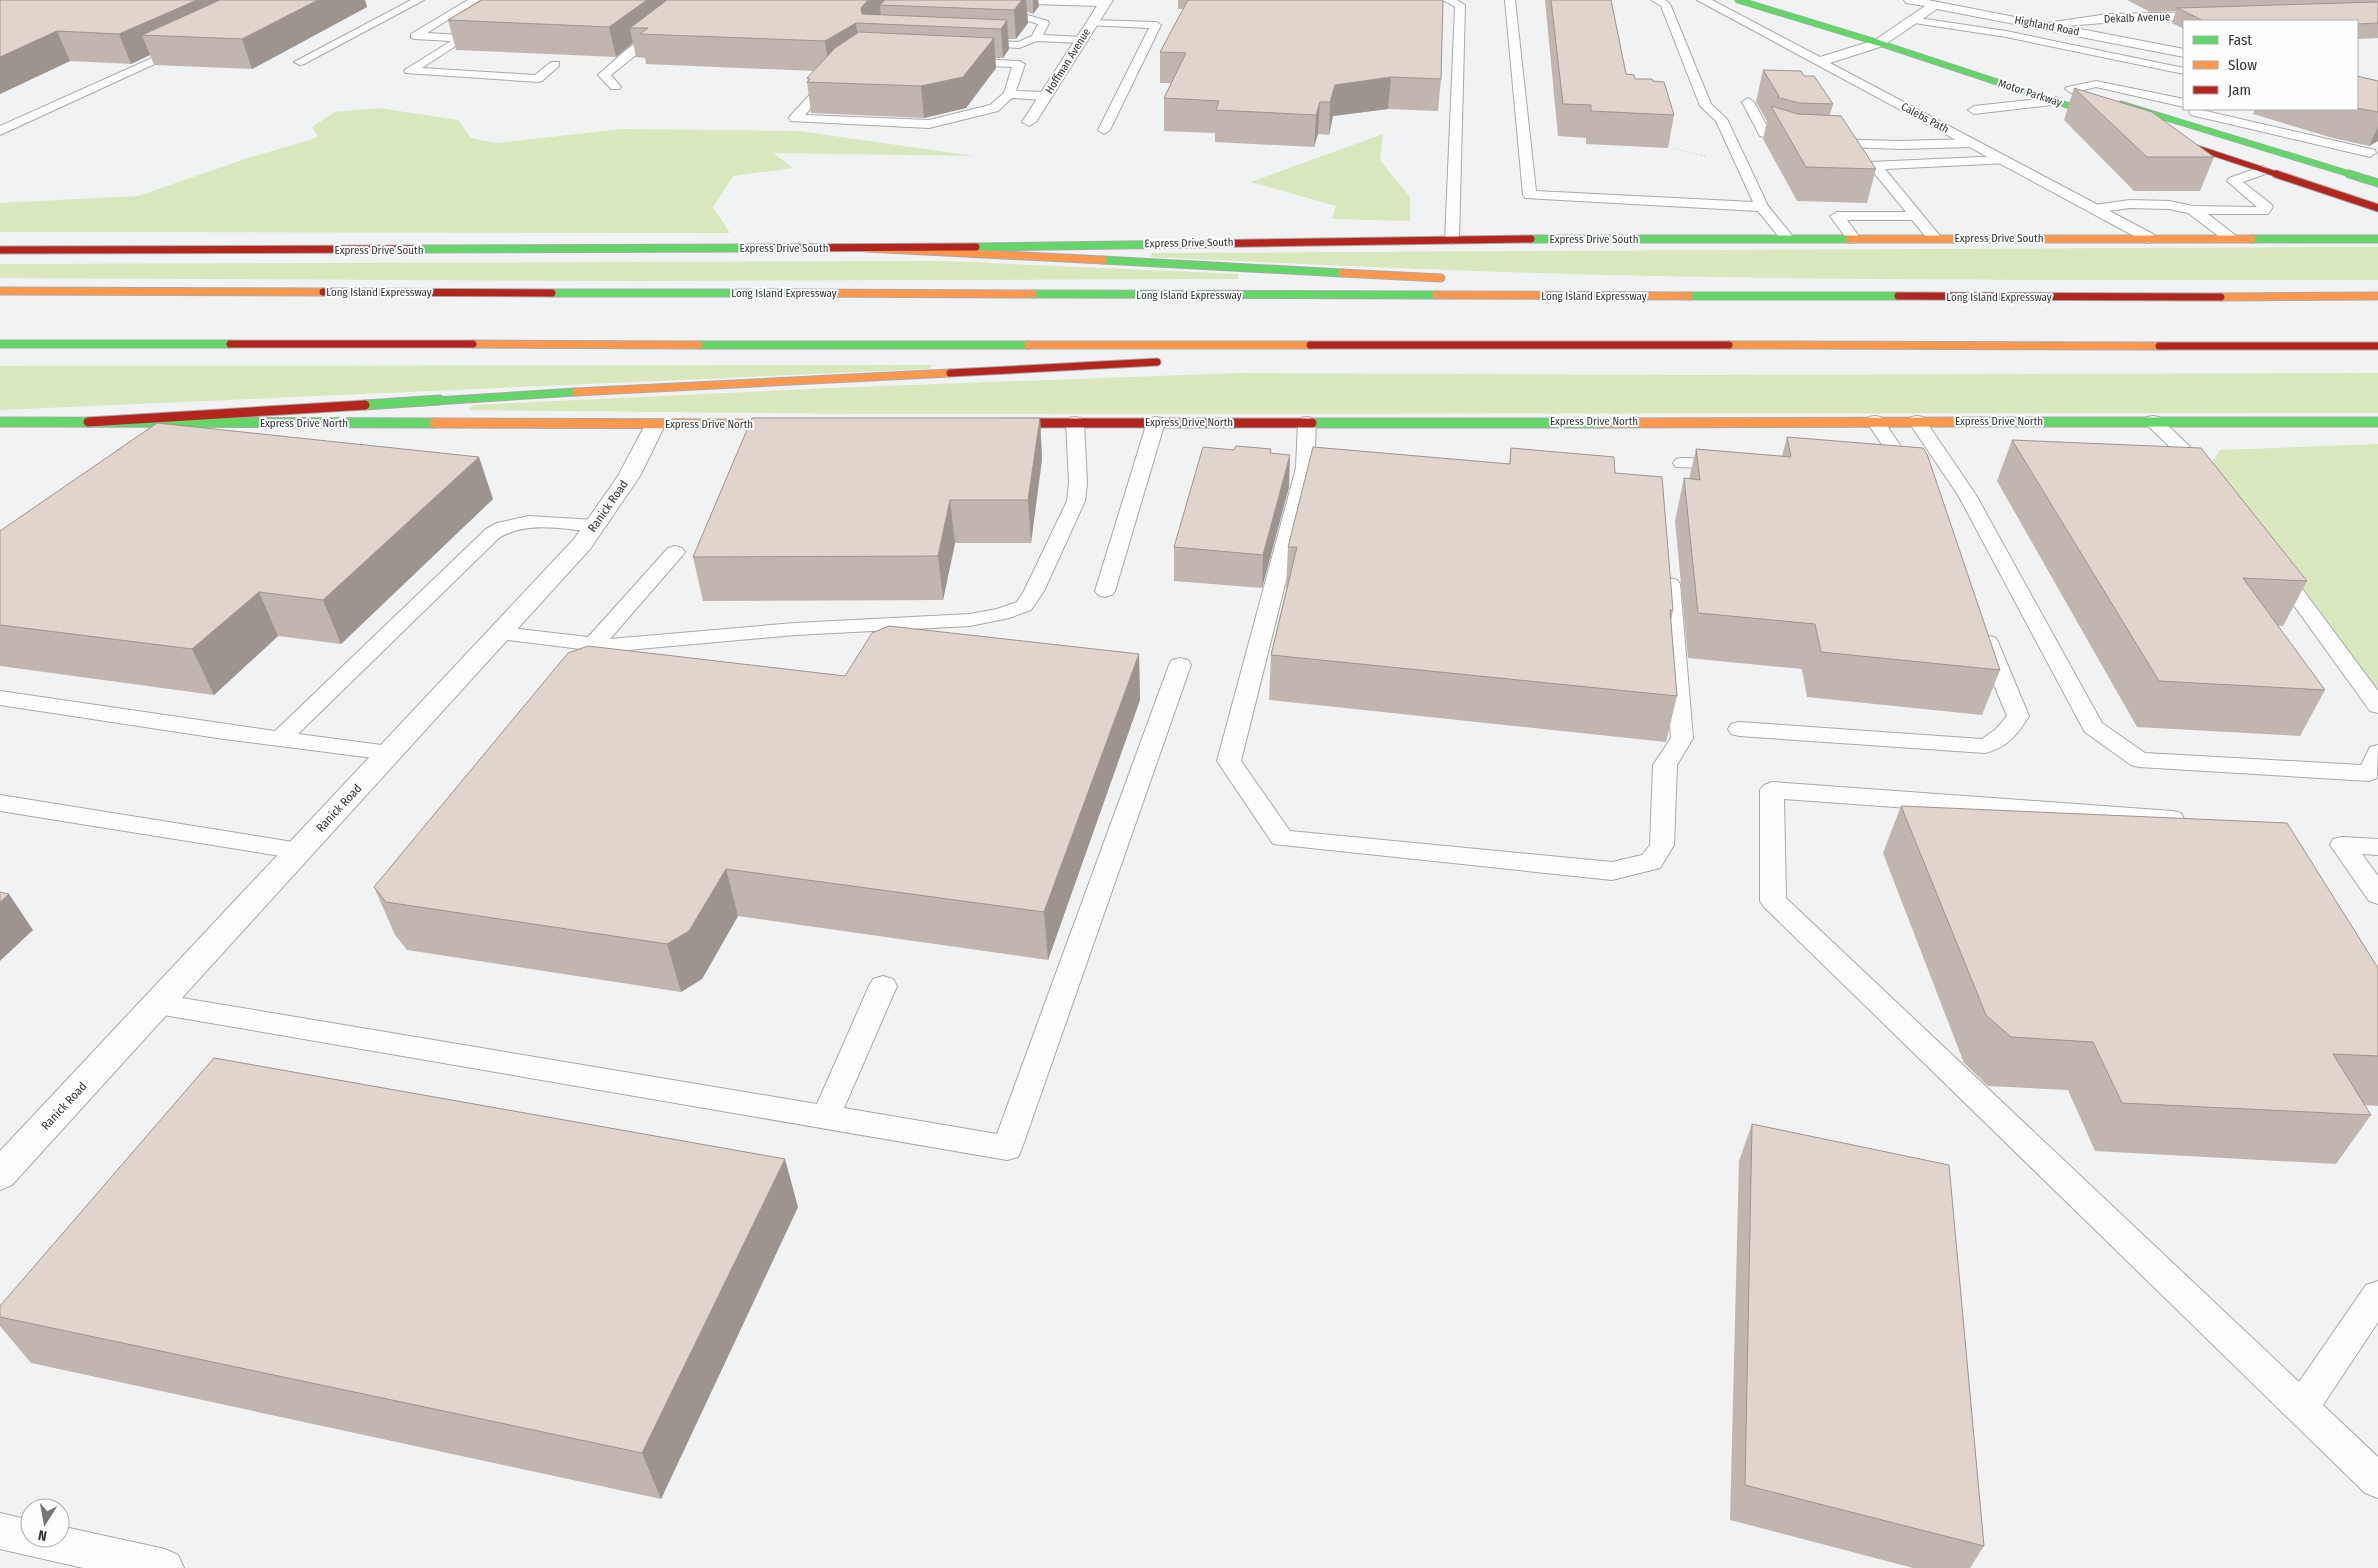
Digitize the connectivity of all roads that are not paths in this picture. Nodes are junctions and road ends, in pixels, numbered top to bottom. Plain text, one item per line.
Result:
1 (420, 0) edge
2 (475, 0) edge
3 (700, 0) edge
4 (1034, 0) edge
5 (1448, 0) edge
6 (1510, 0) edge
7 (1656, 0) edge
8 (1703, 0) edge
9 (1738, 0) edge
10 (1910, 0) edge
11 (1106, 1) edge
12 (1935, 5) junction
13 (983, 9) edge
14 (2220, 15) edge
15 (1912, 20) junction
16 (1092, 23) junction
17 (2048, 26) junction
18 (2006, 34) junction
19 (1884, 36) junction
20 (1036, 38) junction
21 (1910, 39) dead end
22 (1082, 40) junction
23 (969, 43) edge
24 (191, 44) edge
25 (2027, 52) dead end
26 (2183, 53) edge
27 (1820, 61) junction
28 (300, 62) dead end
29 (555, 64) edge
30 (2183, 71) edge
31 (615, 87) dead end
32 (2067, 87) joint
33 (1009, 94) junction
34 (1046, 96) junction
35 (1748, 102) dead end
36 (2056, 102) junction
37 (2183, 103) edge
38 (1974, 110) dead end
39 (2199, 111) edge
40 (2110, 120) edge
41 (1029, 122) dead end
42 (2178, 122) junction
43 (3, 128) edge
44 (1104, 130) dead end
45 (2156, 135) edge
46 (1972, 143) junction
47 (2370, 153) dead end
48 (2003, 160) junction
49 (2264, 170) junction
50 (2378, 184) edge
51 (2373, 206) edge
52 (1762, 207) junction
53 (2094, 209) junction
54 (2193, 210) junction
55 (1916, 216) junction
56 (2378, 219) edge
57 (2378, 226) edge
58 (2147, 238) junction
59 (2230, 238) junction
60 (1788, 239) junction
61 (1854, 239) junction
62 (1935, 239) junction
63 (2365, 239) junction
64 (2378, 239) edge
65 (1452, 240) junction
66 (866, 248) junction
67 (0, 250) edge
68 (1456, 279) dead end
69 (1526, 284) dead end
70 (0, 291) edge
71 (1664, 296) junction
72 (2378, 296) edge
73 (0, 344) edge
74 (1863, 346) junction
75 (2378, 346) edge
76 (1337, 357) dead end
77 (1170, 362) dead end
78 (1875, 421) junction
79 (1917, 421) junction
80 (0, 422) edge
81 (88, 422) junction
82 (1075, 422) junction
83 (1156, 422) junction
84 (1308, 422) junction
85 (2153, 422) junction
86 (2378, 422) edge
87 (174, 423) junction
88 (993, 423) edge
89 (794, 424) edge
90 (655, 425) junction
91 (163, 439) edge
92 (1682, 463) dead end
93 (1741, 465) edge
94 (1899, 470) joint
95 (2215, 483) edge
96 (1923, 492) edge
97 (595, 526) junction
98 (675, 552) dead end
99 (2268, 555) edge
100 (1668, 563) edge
101 (1105, 591) dead end
102 (1981, 627) edge
103 (501, 632) junction
104 (593, 645) junction
105 (1180, 665) dead end
106 (0, 698) edge
107 (2378, 706) edge
108 (1739, 729) dead end
109 (281, 738) junction
110 (2378, 752) edge
111 (389, 753) junction
112 (0, 803) edge
113 (2200, 821) edge
114 (2378, 847) edge
115 (299, 851) junction
116 (2378, 895) edge
117 (883, 986) dead end
118 (158, 1004) junction
119 (825, 1118) junction
120 (0, 1175) edge
121 (2378, 1295) edge
122 (2301, 1408) junction
123 (2378, 1481) edge
124 (0, 1531) edge
125 (20, 1536) edge
126 (70, 1547) edge
127 (165, 1568) edge

1 - 28 lane
2 - 29 lane
3 - 31 lane
4 - 11 street
5 - 65 lane
6 - 52 lane
7 - 52 lane
8 - 27 street, Calebs Path
9 - 19 main road, Motor Parkway
10 - 12 street, Highland Road
11 - 16 street, Hoffman Avenue
12 - 15 street
12 - 17 street, Highland Road
13 - 20 lane
14 - 17 street, Dekalb Avenue
15 - 18 lane
15 - 19 street
16 - 22 street, Hoffman Avenue
16 - 44 lane
17 - 26 street, Highland Road
18 - 25 lane
18 - 30 lane
19 - 21 main road, Motor Parkway
19 - 27 street
19 - 36 main road, Motor Parkway
20 - 22 lane
20 - 23 lane
22 - 34 street, Hoffman Avenue
24 - 43 lane
27 - 46 street, Calebs Path
32 - 37 lane
32 - 42 main road, Motor Parkway
33 - 33 lane
33 - 34 lane
34 - 41 street, Hoffman Avenue
35 - 46 lane
36 - 38 lane
36 - 40 main road, Motor Parkway
39 - 42 lane
39 - 47 lane
42 - 50 main road, Motor Parkway
45 - 49 main road
46 - 48 street, Calebs Path
48 - 53 street, Calebs Path
48 - 55 lane
49 - 51 main road
49 - 54 lane
51 - 56 main road
52 - 60 lane
53 - 54 lane
53 - 58 street, Calebs Path
54 - 59 lane
55 - 61 lane
55 - 62 lane
57 - 63 main road
58 - 59 main road, Express Drive South
58 - 62 main road, Express Drive South
59 - 63 main road, Express Drive South
60 - 61 main road, Express Drive South
60 - 65 main road, Express Drive South
61 - 62 main road, Express Drive South
63 - 64 main road, Express Drive South
65 - 66 main road, Express Drive South
66 - 67 main road, Express Drive South
66 - 68 main road
69 - 71 main road
70 - 71 main road, Long Island Expressway
71 - 72 main road, Long Island Expressway
73 - 74 main road
74 - 75 main road
74 - 76 main road
77 - 81 main road
78 - 79 main road, Express Drive North
78 - 84 main road, Express Drive North
78 - 94 lane
79 - 85 main road, Express Drive North
79 - 110 lane
80 - 81 main road, Express Drive North
81 - 87 main road, Express Drive North
82 - 83 main road, Express Drive North
82 - 88 main road, Express Drive North
82 - 104 lane
83 - 84 main road, Express Drive North
83 - 101 lane
84 - 100 lane
85 - 86 main road, Express Drive North
85 - 95 lane
87 - 90 main road, Express Drive North
87 - 91 lane
89 - 90 main road, Express Drive North
90 - 97 street, Ranick Road
92 - 93 lane
94 - 96 lane
97 - 103 street, Ranick Road
97 - 109 lane
98 - 104 lane
99 - 107 lane
102 - 108 lane
103 - 104 lane
103 - 111 street, Ranick Road
105 - 119 lane
106 - 109 lane
109 - 111 lane
111 - 115 street, Ranick Road
112 - 115 lane
113 - 122 lane
114 - 116 lane
115 - 118 street, Ranick Road
117 - 119 lane
118 - 119 lane
118 - 120 street, Ranick Road
121 - 122 lane
122 - 123 lane
124 - 125 lane
126 - 127 lane

